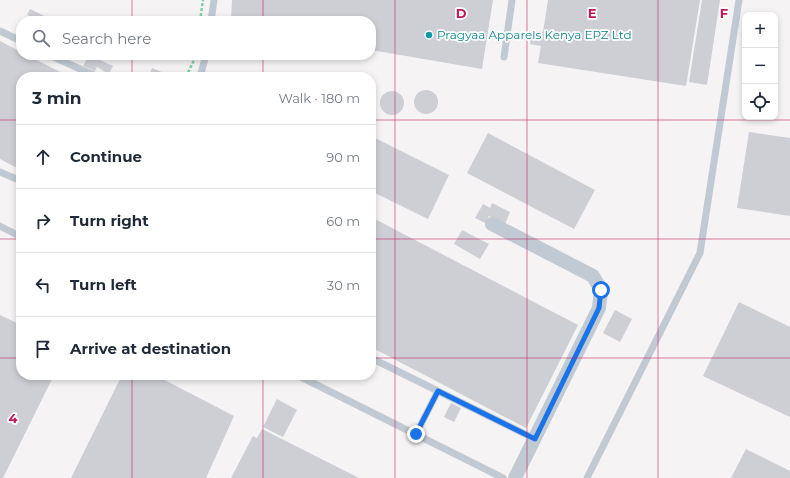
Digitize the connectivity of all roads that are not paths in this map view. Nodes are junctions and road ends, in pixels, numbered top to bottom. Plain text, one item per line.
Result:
1 (214, 0) edge
2 (512, 0) edge
3 (739, 0) edge
4 (212, 16) edge
5 (0, 31) edge
6 (16, 39) edge
7 (504, 57) dead end
8 (60, 60) edge
9 (205, 60) edge
10 (87, 72) edge
11 (201, 72) edge
12 (0, 172) edge
13 (16, 179) edge
14 (492, 224) dead end
15 (0, 226) edge
16 (16, 234) edge
17 (376, 360) edge
18 (307, 380) edge
19 (438, 391) junction
20 (416, 434) junction
21 (535, 439) junction
22 (503, 478) edge
23 (515, 478) edge
24 (587, 478) edge

1 - 4 lane
2 - 7 lane
3 - 24 lane
5 - 6 lane
8 - 10 lane
9 - 11 lane
12 - 13 lane
14 - 21 street
15 - 16 lane
17 - 19 lane
18 - 20 lane
19 - 20 lane
19 - 21 lane
20 - 22 lane
21 - 23 street

